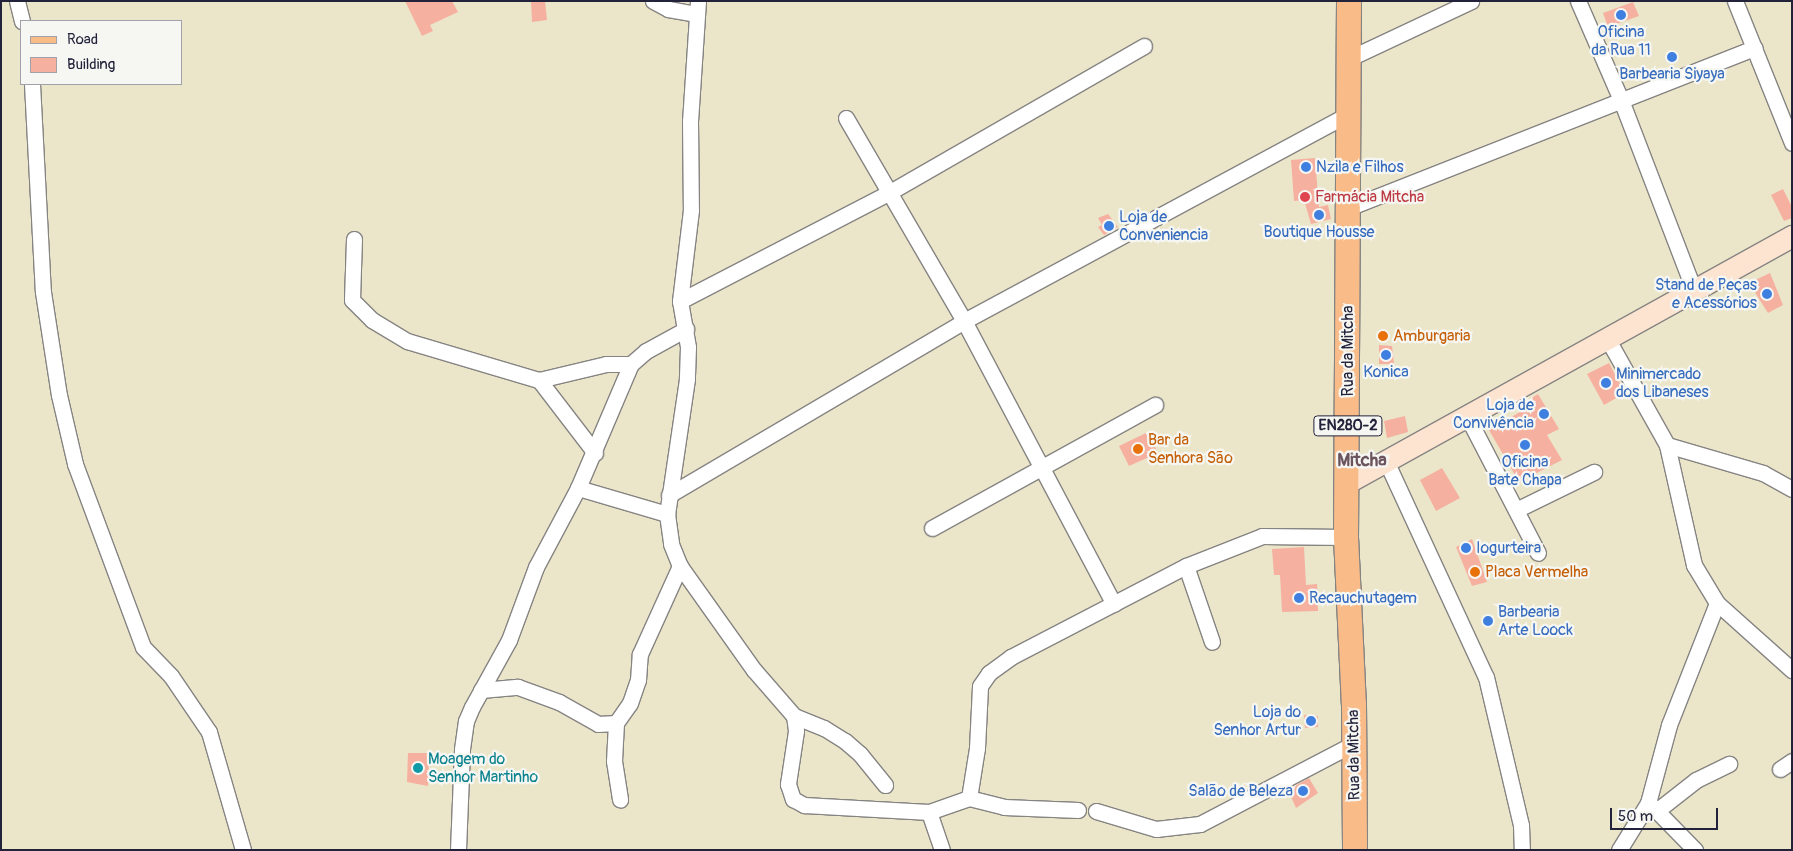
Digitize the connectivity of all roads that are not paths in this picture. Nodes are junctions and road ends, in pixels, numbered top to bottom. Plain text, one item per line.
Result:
1 (17, 1) edge
2 (653, 1) edge
3 (1349, 1) edge
4 (1471, 1) edge
5 (1578, 1) edge
6 (1735, 1) edge
7 (697, 8) edge
8 (22, 20) edge
9 (1144, 46) dead end
10 (1755, 48) junction
11 (1350, 58) junction
12 (32, 85) edge
13 (1621, 100) junction
14 (1349, 114) junction
15 (846, 118) dead end
16 (1792, 143) edge
17 (890, 192) junction
18 (1348, 208) junction
19 (1792, 236) edge
20 (354, 239) dead end
21 (1694, 290) junction
22 (680, 302) junction
23 (964, 321) junction
24 (686, 329) junction
25 (1608, 338) junction
26 (631, 364) junction
27 (539, 380) junction
28 (1155, 405) dead end
29 (1467, 416) junction
30 (1667, 445) junction
31 (594, 453) junction
32 (1386, 462) junction
33 (1041, 466) junction
34 (1594, 472) dead end
35 (1348, 482) junction
36 (578, 488) junction
37 (1792, 489) edge
38 (669, 495) junction
39 (1516, 510) junction
40 (667, 514) junction
41 (932, 528) dead end
42 (1346, 537) junction
43 (1538, 553) dead end
44 (680, 566) junction
45 (1186, 566) junction
46 (1717, 603) junction
47 (1114, 604) junction
48 (1212, 642) dead end
49 (1792, 670) edge
50 (481, 690) junction
51 (794, 716) junction
52 (616, 723) junction
53 (1355, 743) junction
54 (1729, 764) dead end
55 (885, 785) dead end
56 (969, 798) junction
57 (620, 800) dead end
58 (1653, 806) junction
59 (1078, 810) dead end
60 (1096, 811) dead end
61 (929, 812) junction
62 (243, 850) edge
63 (458, 850) edge
64 (942, 850) edge
65 (1355, 850) edge
66 (1522, 850) edge
67 (1619, 850) edge
68 (1695, 850) edge

1 - 8 street
2 - 7 street
3 - 11 main road, Rua da Mitcha / EN280-2
4 - 11 street
5 - 13 street
6 - 10 street
7 - 22 street
9 - 17 street
10 - 13 street
10 - 16 street
11 - 14 main road, Rua da Mitcha / EN280-2
12 - 62 street
13 - 18 street
13 - 21 street
14 - 18 main road, Rua da Mitcha / EN280-2
14 - 23 street
15 - 17 street
17 - 22 street
17 - 23 street
18 - 35 main road, Rua da Mitcha / EN280-2
19 - 21 main road
20 - 27 street
21 - 25 main road
22 - 24 street
23 - 33 street
23 - 38 street
24 - 26 street
24 - 38 street
25 - 29 main road
25 - 30 street
26 - 27 street
26 - 31 street
27 - 31 street
28 - 33 street
29 - 32 main road
29 - 39 street
30 - 37 street
30 - 46 street
31 - 36 street
32 - 35 main road
32 - 66 street
33 - 41 street
33 - 47 street
34 - 39 street
35 - 42 main road, Rua da Mitcha / EN280-2
36 - 40 street
36 - 50 street
38 - 40 street
39 - 43 street
40 - 44 street
42 - 45 street
42 - 53 main road, Rua da Mitcha / EN280-2
44 - 51 street
44 - 52 street
45 - 47 street
45 - 48 street
46 - 49 street
46 - 58 street
47 - 56 street
50 - 52 street
50 - 63 street
51 - 55 street
51 - 61 street
52 - 57 street
53 - 60 street
53 - 65 main road, Rua da Mitcha / EN280-2
54 - 58 street
56 - 59 street
56 - 61 street
58 - 67 street
58 - 68 street
61 - 64 street

